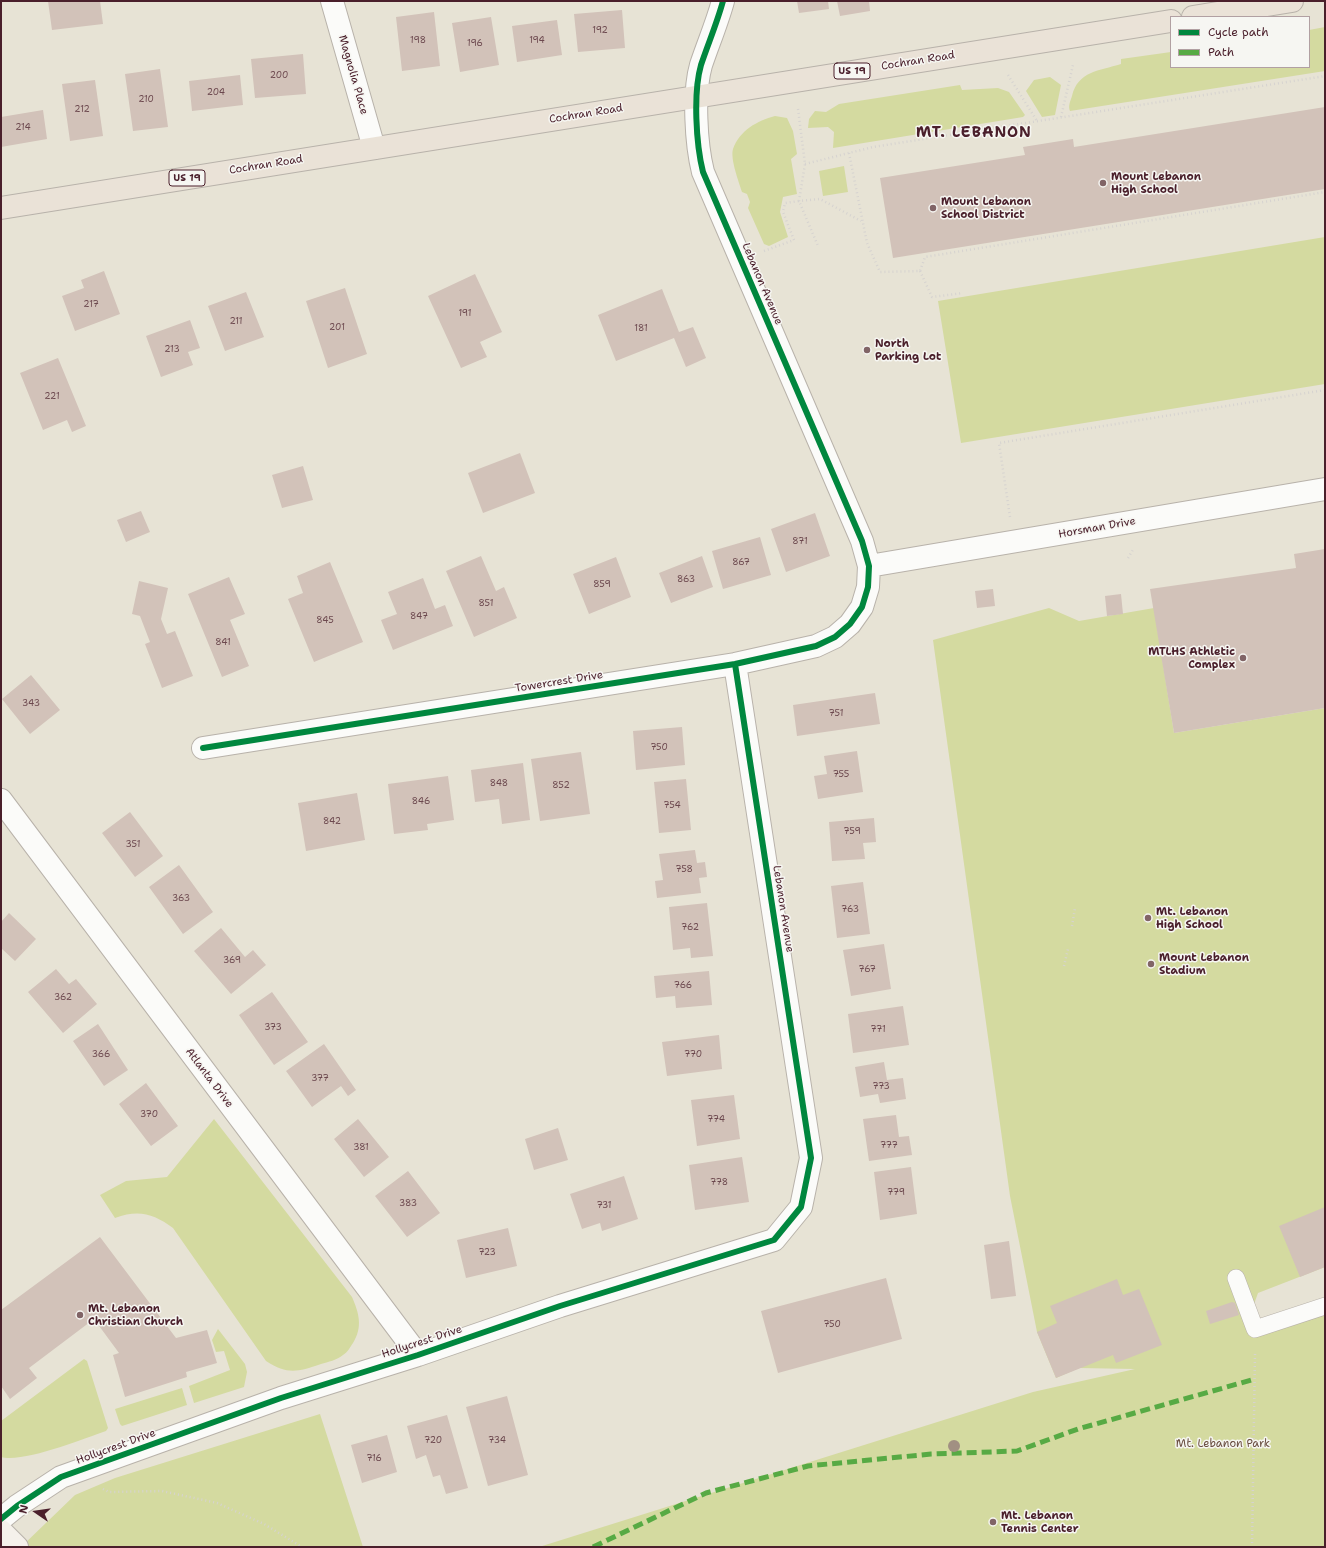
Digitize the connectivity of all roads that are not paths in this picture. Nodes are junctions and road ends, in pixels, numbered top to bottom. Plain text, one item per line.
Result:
1 (332, 1) edge
2 (723, 1) edge
3 (1292, 1) edge
4 (1199, 16) edge
5 (1170, 20) edge
6 (698, 96) junction
7 (374, 148) junction
8 (1, 208) edge
9 (1325, 489) edge
10 (870, 566) junction
11 (735, 664) junction
12 (203, 748) dead end
13 (1, 800) edge
14 (811, 1158) joint
15 (1236, 1278) dead end
16 (1325, 1306) edge
17 (418, 1355) junction
18 (1, 1519) edge
19 (1, 1531) edge
20 (17, 1547) edge

1 - 7 street, Magnolia Place
2 - 6 street, Lebanon Avenue
3 - 4 main road
5 - 6 main road, Cochran Road / US 19
6 - 7 main road, Cochran Road / US 19
6 - 10 street, Lebanon Avenue
7 - 8 main road, Cochran Road / US 19
9 - 10 street, Horsman Drive
10 - 11 street, Towercrest Drive
11 - 12 street, Towercrest Drive
11 - 14 street, Lebanon Avenue
13 - 17 street, Atlanta Drive
14 - 17 street, Hollycrest Drive
15 - 16 lane
17 - 18 street, Hollycrest Drive
19 - 20 street

